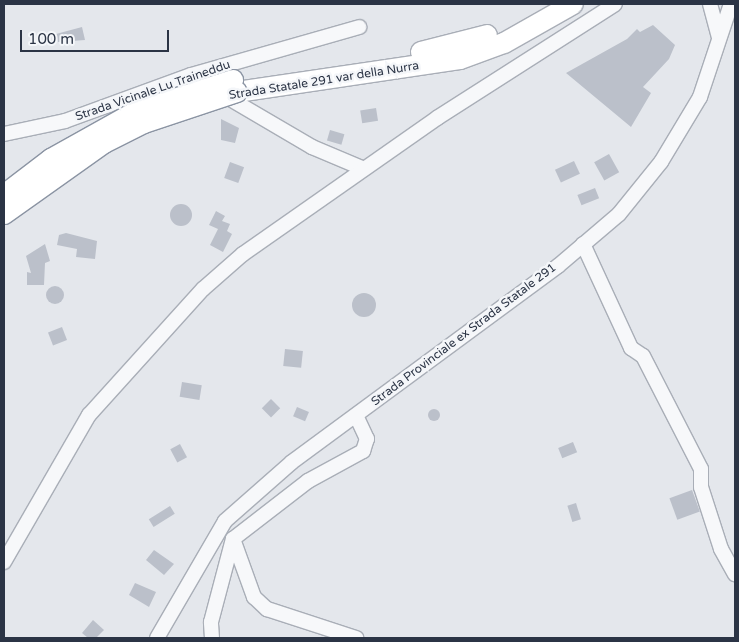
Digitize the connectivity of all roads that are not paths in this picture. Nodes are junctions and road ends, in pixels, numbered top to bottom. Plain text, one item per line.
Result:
1 (545, 4) edge
2 (573, 4) edge
3 (615, 4) edge
4 (710, 4) edge
5 (732, 4) edge
6 (360, 27) dead end
7 (720, 48) junction
8 (191, 75) junction
9 (236, 86) junction
10 (4, 134) edge
11 (364, 169) junction
12 (4, 195) edge
13 (4, 214) edge
14 (583, 244) junction
15 (356, 415) junction
16 (233, 539) junction
17 (4, 562) edge
18 (735, 574) edge
19 (157, 638) edge
20 (212, 638) edge
21 (356, 638) edge

1 - 9 highway, Strada Statale 291 var della Nurra
2 - 9 highway, Strada Statale 291 var della Nurra
3 - 11 street
4 - 7 street
5 - 7 street, Strada Provinciale ex Strada Statale 291
6 - 8 street, Strada Vicinale Lu Traineddu
7 - 14 street, Strada Provinciale ex Strada Statale 291
8 - 10 street, Strada Vicinale Lu Traineddu
8 - 11 street
9 - 12 highway, Strada Statale 291 var della Nurra, bridge
9 - 13 highway, Strada Statale 291 var della Nurra, bridge
11 - 17 street
14 - 15 street, Strada Provinciale ex Strada Statale 291
14 - 18 street
15 - 16 street
15 - 19 street, Strada Provinciale ex Strada Statale 291
16 - 20 street
16 - 21 street

